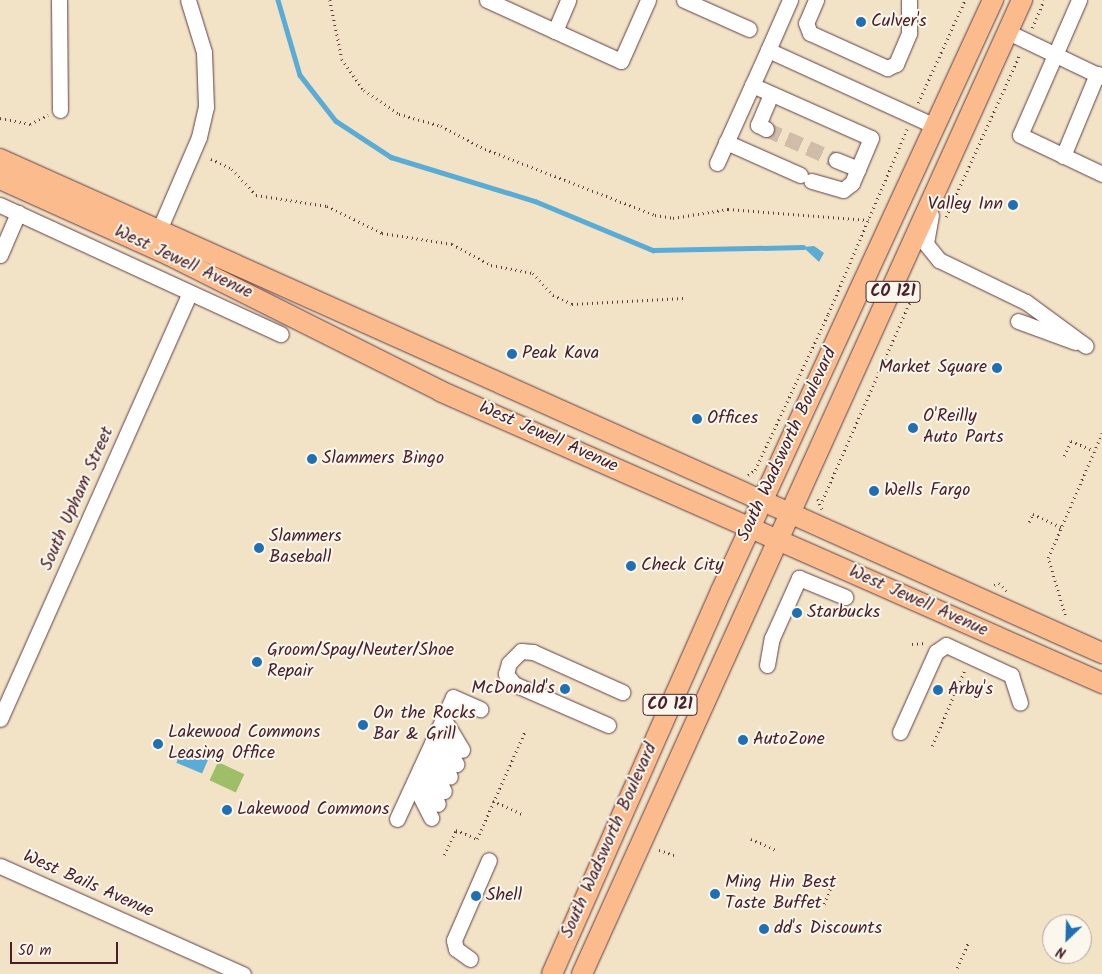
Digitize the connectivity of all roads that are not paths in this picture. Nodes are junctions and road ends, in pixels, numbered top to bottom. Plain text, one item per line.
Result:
1 (59, 0) edge
2 (188, 0) edge
3 (486, 0) edge
4 (568, 0) edge
5 (648, 0) edge
6 (684, 0) edge
7 (790, 0) edge
8 (816, 0) edge
9 (908, 0) edge
10 (913, 0) edge
11 (993, 0) edge
12 (1022, 0) edge
13 (1079, 0) edge
14 (749, 29) dead end
15 (555, 31) junction
16 (1017, 36) junction
17 (768, 50) junction
18 (1056, 52) junction
19 (1100, 75) edge
20 (752, 85) junction
21 (771, 95) junction
22 (60, 110) road end
23 (935, 126) junction
24 (766, 129) dead end
25 (726, 142) junction
26 (1063, 156) junction
27 (0, 159) edge
28 (836, 160) tunnel mouth
29 (717, 163) dead end
30 (858, 169) junction
31 (1102, 173) edge
32 (0, 178) edge
33 (934, 200) junction
34 (0, 205) edge
35 (18, 213) junction
36 (159, 230) junction
37 (0, 255) edge
38 (190, 293) junction
39 (1018, 321) dead end
40 (281, 334) dead end
41 (763, 500) junction
42 (792, 512) junction
43 (750, 528) junction
44 (779, 540) junction
45 (845, 597) dead end
46 (1102, 653) edge
47 (767, 665) dead end
48 (1102, 683) edge
49 (622, 692) dead end
50 (1020, 703) dead end
51 (480, 709) dead end
52 (0, 719) edge
53 (608, 725) dead end
54 (900, 732) dead end
55 (435, 737) junction
56 (420, 769) junction
57 (450, 777) junction
58 (414, 784) junction
59 (431, 818) dead end
60 (397, 819) dead end
61 (489, 860) dead end
62 (0, 866) edge
63 (470, 959) dead end
64 (243, 974) edge
65 (552, 974) edge
66 (582, 974) edge

1 - 22 street
2 - 36 street
3 - 15 street
4 - 15 street
5 - 15 street
6 - 14 street
7 - 17 street
8 - 9 street
9 - 10 street
11 - 23 main road, South Wadsworth Boulevard / CO 121
12 - 16 main road, South Wadsworth Boulevard / CO 121
13 - 18 street
16 - 18 street
16 - 33 main road, South Wadsworth Boulevard / CO 121
17 - 20 street
17 - 23 street
18 - 19 street
18 - 26 street
19 - 26 street
20 - 21 street
20 - 25 street
21 - 24 street
21 - 30 street
23 - 41 main road, South Wadsworth Boulevard / CO 121
25 - 29 street
25 - 30 street
26 - 31 street
27 - 36 main road, West Jewell Avenue
28 - 30 street
32 - 43 main road, West Jewell Avenue
33 - 39 street
33 - 42 main road, South Wadsworth Boulevard / CO 121
34 - 35 street, West Jewell Avenue
35 - 37 street
35 - 38 street, West Jewell Avenue
36 - 41 main road, West Jewell Avenue
38 - 40 street, West Jewell Avenue
38 - 52 street, South Upham Street
41 - 42 main road, West Jewell Avenue
41 - 43 main road, South Wadsworth Boulevard / CO 121
42 - 44 main road, South Wadsworth Boulevard / CO 121
42 - 46 main road, West Jewell Avenue
43 - 44 main road, West Jewell Avenue
43 - 65 main road, South Wadsworth Boulevard / CO 121
44 - 48 main road, West Jewell Avenue
44 - 66 main road, South Wadsworth Boulevard / CO 121
45 - 47 street
49 - 53 street
50 - 54 street
51 - 55 street
55 - 56 street
55 - 57 street
55 - 57 street
56 - 57 street
56 - 58 street
58 - 59 street
58 - 60 street
61 - 63 street
62 - 64 street, West Bails Avenue

